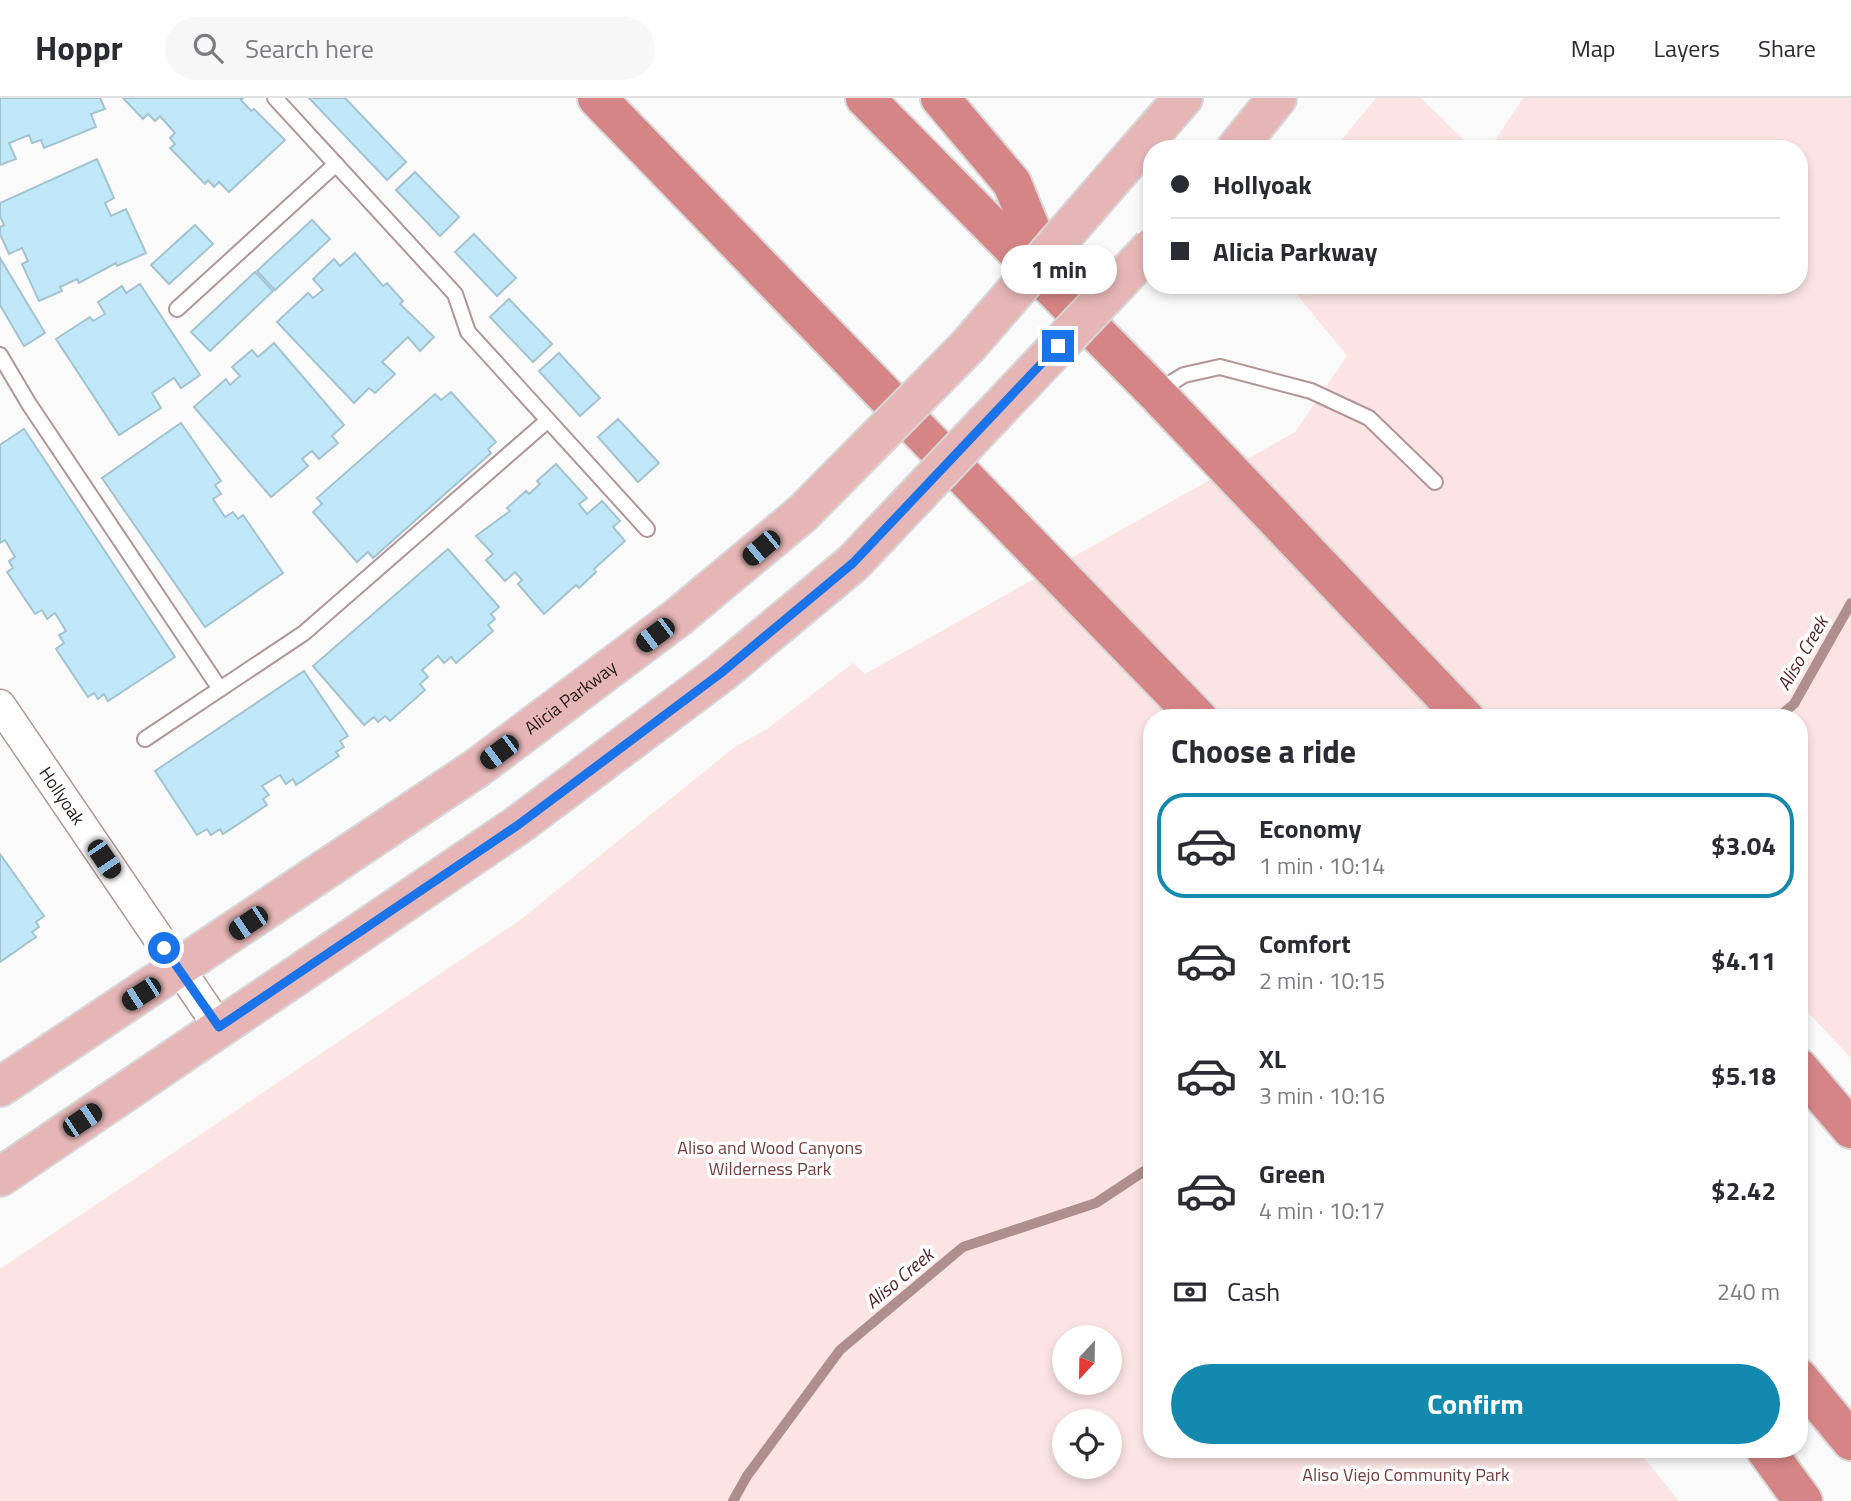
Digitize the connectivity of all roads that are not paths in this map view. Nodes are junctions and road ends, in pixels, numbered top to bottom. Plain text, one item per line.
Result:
1 (275, 98) edge
2 (578, 98) edge
3 (597, 98) edge
4 (865, 98) edge
5 (940, 98) edge
6 (1183, 98) edge
7 (1277, 98) edge
8 (1146, 140) edge
9 (1243, 140) edge
10 (1143, 144) edge
11 (336, 164) junction
12 (745, 248) junction
13 (1143, 257) edge
14 (1055, 289) junction
15 (177, 309) dead end
16 (0, 355) edge
17 (1155, 392) junction
18 (547, 421) junction
19 (1435, 482) dead end
20 (647, 529) dead end
21 (220, 689) junction
22 (0, 705) edge
23 (1188, 707) edge
24 (1456, 709) edge
25 (145, 739) dead end
26 (179, 970) junction
27 (219, 1027) junction
28 (1808, 1076) edge
29 (1808, 1078) edge
30 (0, 1087) edge
31 (1851, 1120) edge
32 (1851, 1129) edge
33 (0, 1177) edge
34 (1808, 1389) edge
35 (1851, 1441) edge
36 (1772, 1458) edge
37 (1803, 1501) edge

1 - 11 lane
2 - 12 highway
3 - 12 highway
4 - 14 highway
5 - 14 highway
6 - 8 main road, Alicia Parkway, bridge
7 - 9 main road
10 - 26 main road, Alicia Parkway, bridge
11 - 15 lane
11 - 18 lane
12 - 23 highway
13 - 27 main road, bridge
14 - 17 highway
16 - 21 lane
17 - 19 lane
17 - 24 highway
18 - 20 lane
18 - 21 lane
21 - 25 lane
22 - 26 street, Hollyoak
26 - 27 street, Hollyoak
26 - 30 main road, Alicia Parkway
27 - 33 main road
28 - 31 highway
29 - 32 highway
34 - 35 highway
36 - 37 highway

